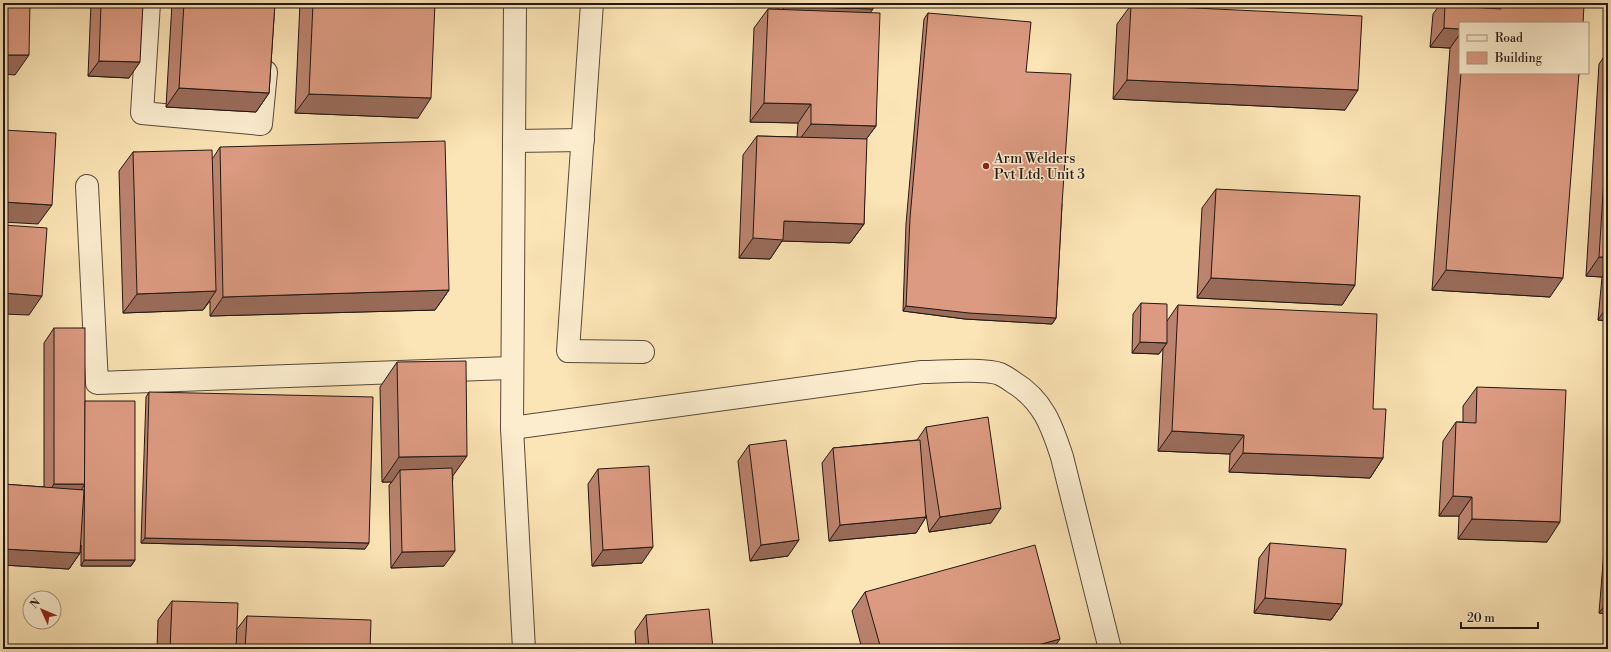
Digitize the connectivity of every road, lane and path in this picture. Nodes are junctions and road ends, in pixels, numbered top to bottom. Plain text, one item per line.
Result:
1 (149, 3) edge
2 (515, 3) edge
3 (592, 3) edge
4 (267, 56) edge
5 (582, 140) junction
6 (514, 141) junction
7 (87, 186) dead end
8 (643, 352) dead end
9 (512, 368) junction
10 (512, 428) junction
11 (524, 649) edge
12 (1110, 649) edge

1 - 4 street
2 - 6 street
3 - 5 street
5 - 6 street
5 - 8 street
6 - 9 street
7 - 9 street
9 - 10 street
10 - 11 street
10 - 12 street

